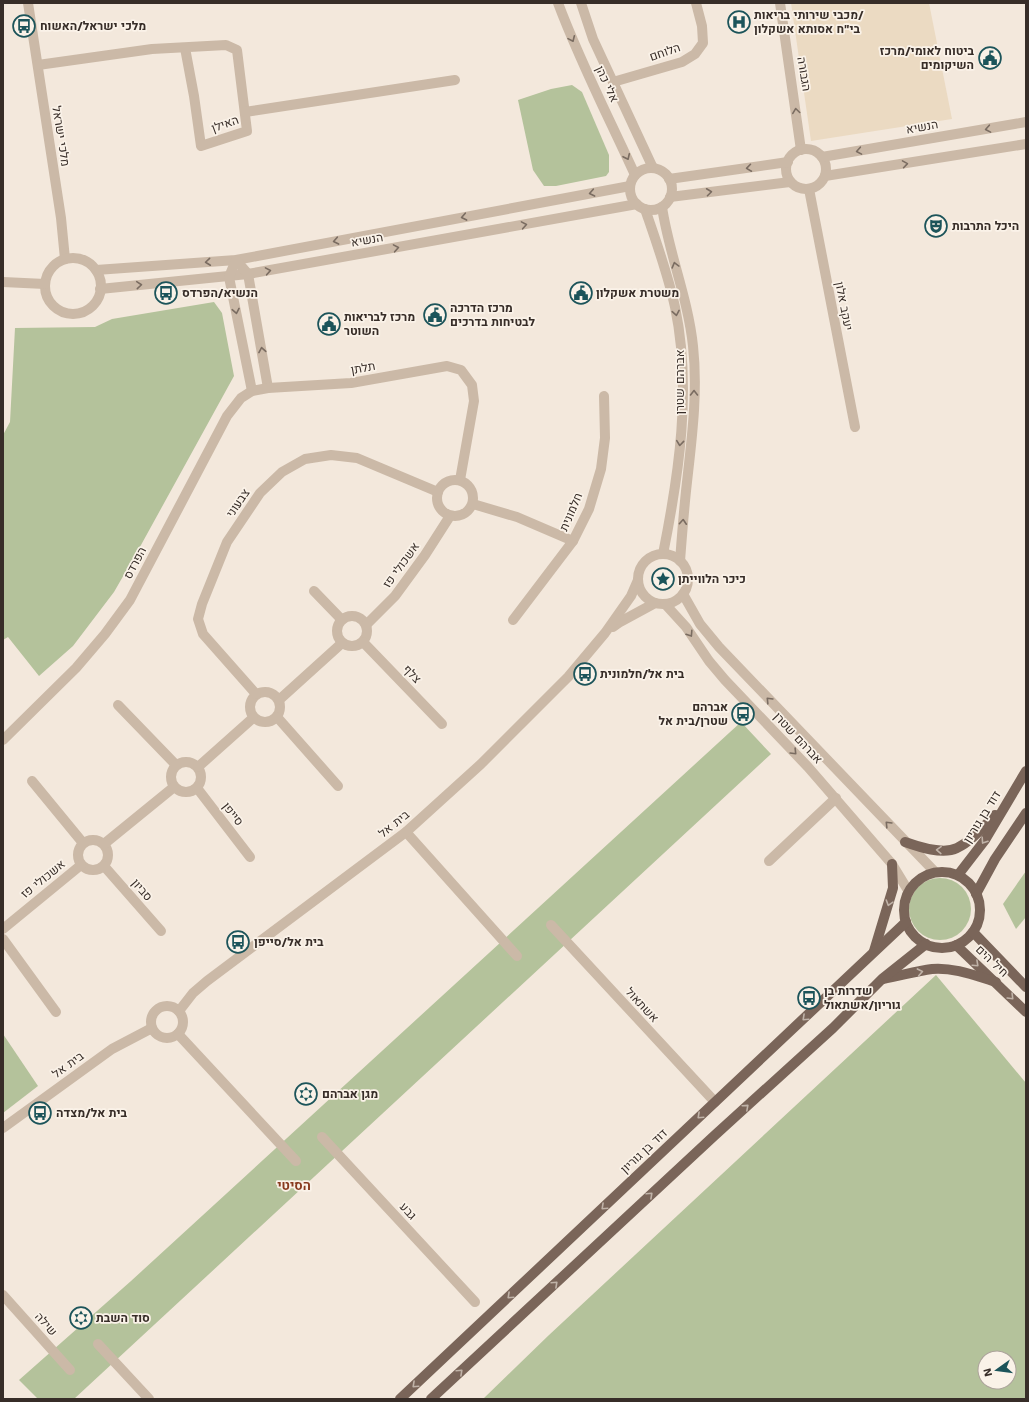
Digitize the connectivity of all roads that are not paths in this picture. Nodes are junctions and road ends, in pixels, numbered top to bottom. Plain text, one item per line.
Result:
1 (28, 3) edge
2 (31, 3) edge
3 (558, 3) edge
4 (581, 3) edge
5 (696, 3) edge
6 (780, 3) edge
7 (31, 17) junction
8 (185, 48) junction
9 (38, 65) junction
10 (455, 80) dead end
11 (613, 82) junction
12 (245, 112) junction
13 (1026, 122) edge
14 (1026, 144) edge
15 (801, 150) junction
16 (822, 157) junction
17 (788, 162) junction
18 (653, 168) junction
19 (635, 175) junction
20 (825, 176) junction
21 (669, 179) junction
22 (790, 182) junction
23 (630, 186) junction
24 (809, 189) junction
25 (670, 197) junction
26 (641, 207) junction
27 (662, 207) junction
28 (64, 258) junction
29 (236, 260) junction
30 (96, 270) junction
31 (248, 274) junction
32 (229, 277) junction
33 (3, 282) edge
34 (45, 284) junction
35 (100, 289) junction
36 (268, 388) junction
37 (252, 391) junction
38 (604, 396) dead end
39 (855, 427) dead end
40 (460, 480) junction
41 (438, 492) junction
42 (473, 504) junction
43 (450, 516) junction
44 (573, 541) junction
45 (663, 554) junction
46 (680, 561) junction
47 (638, 580) junction
48 (314, 591) dead end
49 (683, 594) junction
50 (660, 603) junction
51 (342, 620) junction
52 (513, 620) dead end
53 (366, 625) junction
54 (605, 633) junction
55 (363, 642) junction
56 (342, 643) junction
57 (256, 694) junction
58 (279, 700) junction
59 (118, 705) dead end
60 (253, 718) junction
61 (277, 718) junction
62 (442, 724) dead end
63 (3, 740) edge
64 (176, 765) junction
65 (198, 767) junction
66 (1026, 771) edge
67 (32, 781) dead end
68 (338, 786) dead end
69 (174, 787) junction
70 (197, 788) junction
71 (836, 798) junction
72 (1004, 807) junction
73 (1026, 813) edge
74 (406, 832) junction
75 (905, 842) junction
76 (84, 843) junction
77 (104, 844) junction
78 (250, 857) dead end
79 (769, 861) dead end
80 (892, 864) junction
81 (81, 865) junction
82 (104, 866) junction
83 (935, 872) junction
84 (958, 875) junction
85 (908, 892) junction
86 (976, 894) junction
87 (906, 922) junction
88 (551, 925) dead end
89 (3, 929) edge
90 (160, 930) dead end
91 (973, 932) junction
92 (3, 939) edge
93 (926, 944) junction
94 (956, 945) junction
95 (874, 953) junction
96 (517, 956) dead end
97 (882, 979) junction
98 (996, 982) junction
99 (1026, 987) edge
100 (179, 1011) junction
101 (56, 1012) dead end
102 (1026, 1012) edge
103 (152, 1028) junction
104 (178, 1034) junction
105 (715, 1102) junction
106 (3, 1128) edge
107 (322, 1137) dead end
108 (296, 1161) dead end
109 (3, 1295) edge
110 (475, 1302) dead end
111 (98, 1344) dead end
112 (70, 1370) dead end
113 (149, 1399) edge
114 (400, 1399) edge
115 (431, 1399) edge

1 - 7 street, מלכי ישראל
2 - 7 street, מלכי ישראל
3 -> 19 street, אלי כהן
4 - 11 street, אלי כהן
5 - 11 street, הלוחם
15 -> 6 street, הגבורה
7 - 9 street, מלכי ישראל
8 - 9 street, האילן
8 - 12 street, האילן
8 - 12 street, האילן
9 - 28 street, מלכי ישראל
10 - 12 street
11 - 18 street, אלי כהן
13 -> 16 street, הנשיא
20 -> 14 street
15 - 16 street
15 - 17 street
16 - 20 street
17 -> 21 street
17 - 22 street
18 - 19 street
18 - 21 street
19 - 23 street
20 - 24 street
21 - 25 street
22 - 24 street
25 -> 22 street
23 - 26 street
23 -> 29 street, הנשיא
24 - 39 street, יעקב אלון
25 - 27 street
26 - 27 street
31 -> 26 street, הנשיא
26 -> 45 street, אברהם שטרן
46 -> 27 street, אברהם שטרן
28 - 30 street
28 - 34 street
29 -> 30 street, הנשיא
29 - 31 street
29 - 32 street
30 - 35 street
31 - 32 street, הנשיא
36 -> 31 street
35 -> 32 street, הנשיא
32 -> 37 street
33 - 34 street
34 - 35 street
36 - 37 street, הפרדס
36 - 40 street, תלתן
37 - 63 street, הפרדס
38 - 44 street, חלמונית
40 - 41 street
40 - 42 street
41 - 43 street
41 - 57 street, צבעוני
42 - 43 street
42 - 44 street
43 - 53 street, אשכולי פז
44 - 52 street, חלמונית
45 - 46 street
45 - 47 street
46 - 49 street
47 - 50 street
47 - 54 street, בית אל
48 - 51 street
49 - 50 street
75 -> 49 street, אברהם שטרן
50 - 54 street, בית אל
50 -> 71 street, אברהם שטרן
51 - 53 street
51 - 56 street
53 - 55 street
54 - 74 street, בית אל
55 - 56 street
55 - 62 street, צלף
56 - 58 street
57 - 58 street
57 - 60 street
58 - 61 street
59 - 64 street
60 - 61 street
60 - 65 street
61 - 68 street
64 - 65 street
64 - 69 street
65 - 70 street
66 - 72 main road, דוד בן גוריון
67 - 76 street
69 - 70 street
69 - 77 street
70 - 78 street, סייפן
71 - 79 street
71 - 80 street, אברהם שטרן
72 -> 75 main road
72 -> 84 main road, דוד בן גוריון
73 - 86 main road
74 - 96 street
74 - 100 street, בית אל
75 - 83 street, אברהם שטרן
76 - 77 street
76 - 81 street
77 - 82 street
80 - 85 street, אברהם שטרן
80 -> 95 main road
81 - 82 street
81 - 89 street, אשכולי פז
82 - 90 street, סביון
83 - 84 main road
83 - 85 main road
84 - 86 main road
85 - 87 main road
86 - 91 main road
87 - 93 main road
87 - 95 main road, דוד בן גוריון
88 - 105 street, אשתאול
91 - 94 main road
91 - 99 main road, חיל הים
92 - 101 street
93 - 94 main road
93 - 97 main road
94 -> 98 main road, חיל הים
95 -> 105 main road, דוד בן גוריון
97 -> 98 main road
115 -> 97 main road
98 -> 102 main road, חיל הים
100 - 103 street
100 - 104 street
103 - 104 street
103 - 106 street, בית אל
104 - 108 street
105 -> 114 main road, דוד בן גוריון
107 - 110 street, גבע
109 - 112 street, שילה
111 - 113 street

